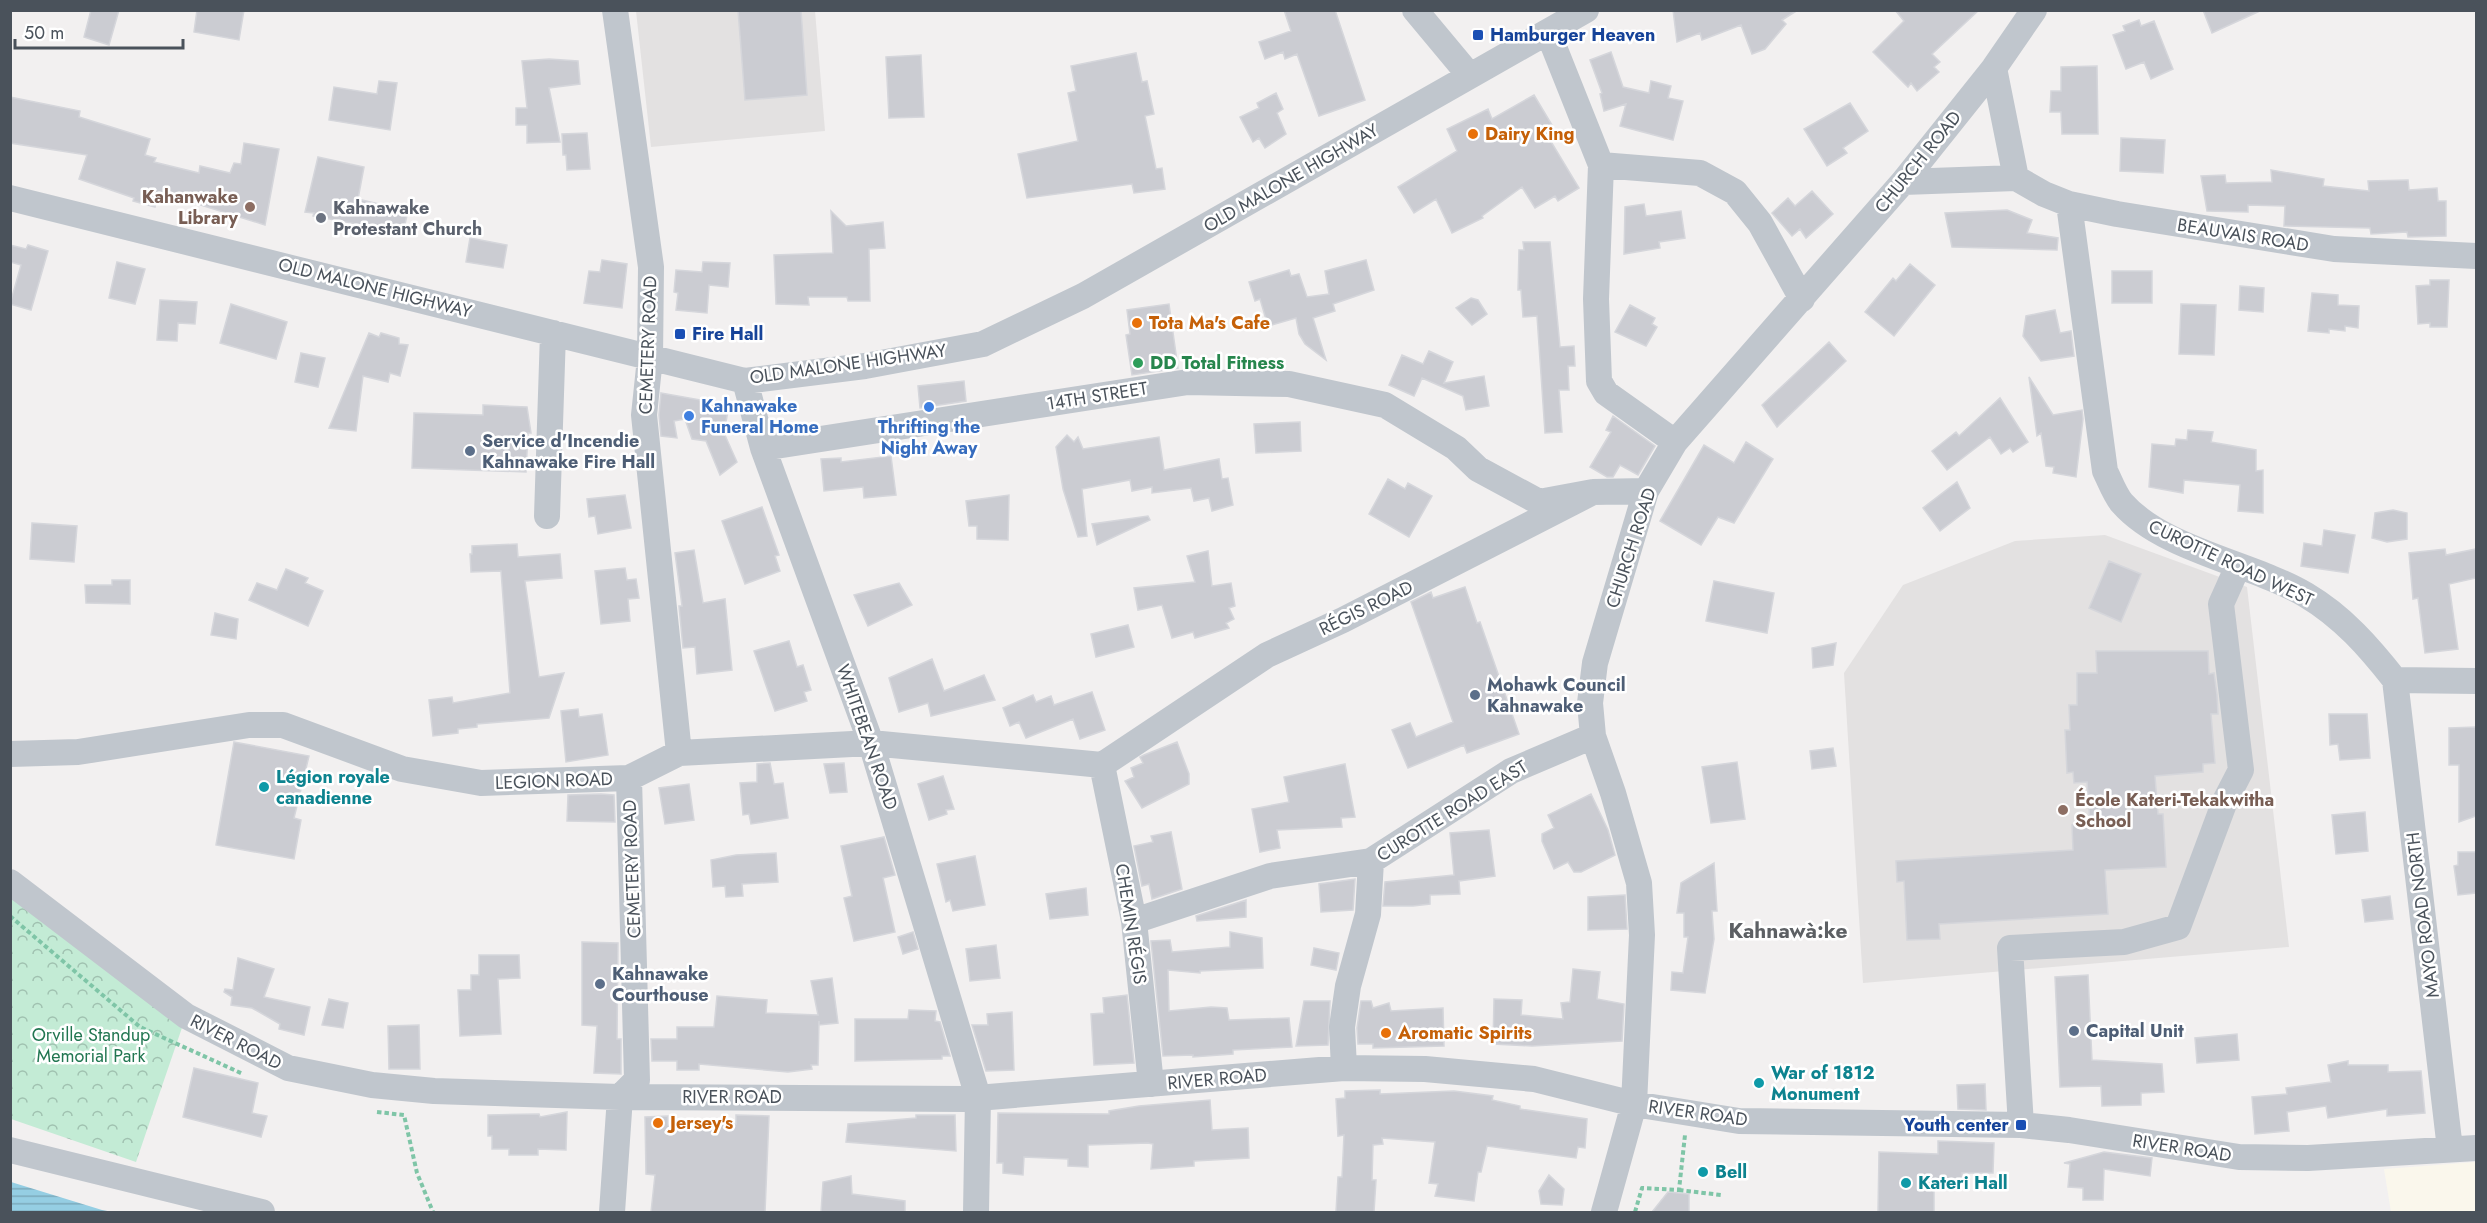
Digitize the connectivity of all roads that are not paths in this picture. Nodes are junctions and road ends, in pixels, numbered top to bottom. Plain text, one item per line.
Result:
1 (615, 10) edge
2 (1415, 10) edge
3 (1586, 10) edge
4 (2053, 10) edge
5 (2031, 15) edge
6 (1548, 32) junction
7 (1994, 68) junction
8 (1470, 76) junction
9 (1601, 165) junction
10 (2016, 178) junction
11 (1903, 182) junction
12 (10, 198) edge
13 (2069, 204) junction
14 (2476, 256) edge
15 (1802, 299) junction
16 (553, 333) junction
17 (650, 358) junction
18 (745, 381) junction
19 (1675, 442) junction
20 (763, 448) junction
21 (1646, 491) junction
22 (1593, 492) junction
23 (548, 516) dead end
24 (2238, 566) junction
25 (2395, 680) junction
26 (2476, 681) edge
27 (1593, 736) junction
28 (871, 744) junction
29 (679, 753) junction
30 (10, 754) edge
31 (1102, 765) junction
32 (629, 778) junction
33 (1371, 861) junction
34 (10, 882) edge
35 (1134, 921) junction
36 (1344, 1068) junction
37 (1151, 1084) junction
38 (978, 1096) junction
39 (620, 1097) junction
40 (1634, 1104) junction
41 (2021, 1125) junction
42 (2476, 1148) edge
43 (2450, 1149) junction
44 (10, 1150) edge
45 (262, 1212) edge
46 (612, 1212) edge
47 (976, 1212) edge
48 (1604, 1212) edge

1 - 17 street, CEMETERY ROAD
2 - 8 street
3 - 6 street, OLD MALONE HIGHWAY
4 - 5 street
5 - 7 street, CHURCH ROAD
6 - 8 street, OLD MALONE HIGHWAY
6 - 9 street
7 - 10 street
7 - 11 street, CHURCH ROAD
8 - 18 street, OLD MALONE HIGHWAY
9 - 15 street
9 - 19 street
10 - 11 street
10 - 13 street, BEAUVAIS ROAD
11 - 15 street, CHURCH ROAD
12 - 16 street, OLD MALONE HIGHWAY
13 - 14 street, BEAUVAIS ROAD
13 - 24 street, CUROTTE ROAD WEST
15 - 19 street, CHURCH ROAD
16 - 17 street, OLD MALONE HIGHWAY
16 - 23 street
17 - 18 street, OLD MALONE HIGHWAY
17 - 29 street, CEMETERY ROAD
18 - 20 street, WHITEBEAN ROAD
19 - 21 street, CHURCH ROAD
20 - 22 street, 14TH STREET
20 - 28 street, WHITEBEAN ROAD
21 - 22 street, RÉGIS ROAD
21 - 27 street, CHURCH ROAD
22 - 31 street, RÉGIS ROAD
24 - 25 street, CUROTTE ROAD WEST
24 - 41 street
25 - 26 street
25 - 43 street, MAYO ROAD NORTH
27 - 33 street, CUROTTE ROAD EAST
27 - 40 street, CHURCH ROAD
28 - 29 street, LEGION ROAD
28 - 31 street, LEGION ROAD
28 - 38 street, WHITEBEAN ROAD
29 - 32 street, LEGION ROAD
30 - 32 street, LEGION ROAD
31 - 35 street, CHEMIN RÉGIS
32 - 39 street, CEMETERY ROAD
33 - 35 street, CUROTTE ROAD EAST
33 - 36 street
34 - 39 street, RIVER ROAD
35 - 37 street, CHEMIN RÉGIS
36 - 37 street, RIVER ROAD
36 - 40 street, RIVER ROAD
37 - 38 street, RIVER ROAD
38 - 39 street, RIVER ROAD
38 - 47 street, WHITEBEAN ROAD
39 - 46 street
40 - 41 street, RIVER ROAD
40 - 48 street, CHURCH ROAD
41 - 43 street, RIVER ROAD
42 - 43 street, RIVER ROAD
44 - 45 street

